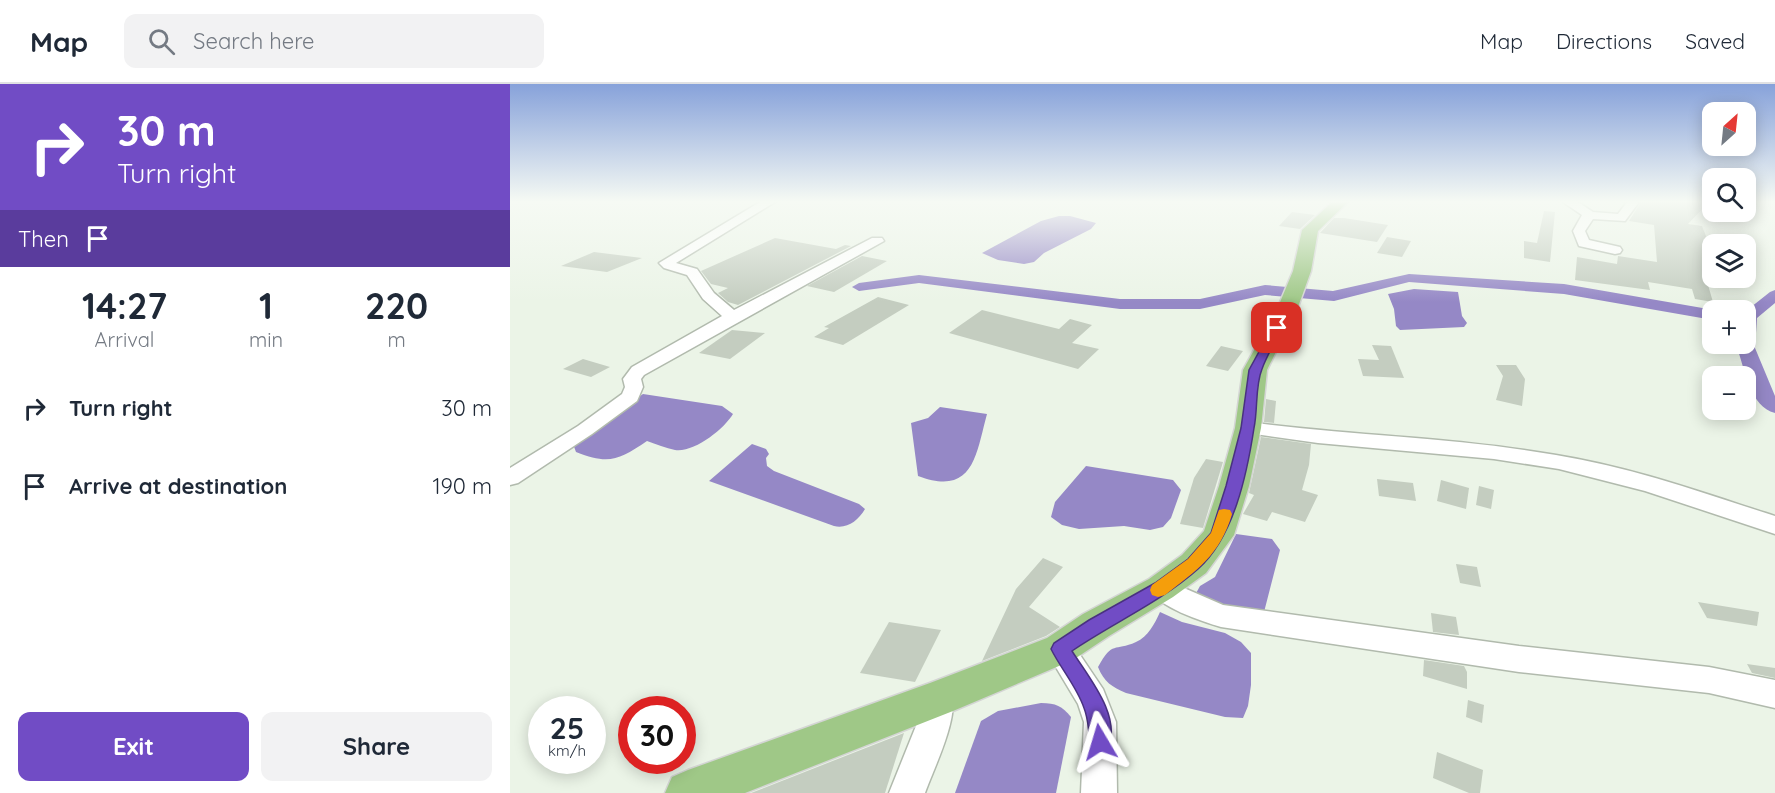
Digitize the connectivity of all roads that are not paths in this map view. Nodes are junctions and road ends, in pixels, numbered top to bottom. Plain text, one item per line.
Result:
1 (711, 235) edge
2 (1309, 235) edge
3 (1580, 235) edge
4 (877, 240) dead end
5 (1615, 250) dead end
6 (733, 317) junction
7 (1248, 428) junction
8 (510, 478) edge
9 (1775, 525) edge
10 (1161, 588) junction
11 (1060, 649) junction
12 (939, 698) junction
13 (1771, 698) edge
14 (688, 793) edge
15 (907, 793) edge
16 (1099, 793) edge

1 - 6 street
2 - 7 main road
3 - 5 street
4 - 6 street
6 - 8 street
7 - 9 street
7 - 10 main road
10 - 11 main road
10 - 13 street
11 - 12 main road
11 - 16 street
12 - 14 main road
12 - 15 street

